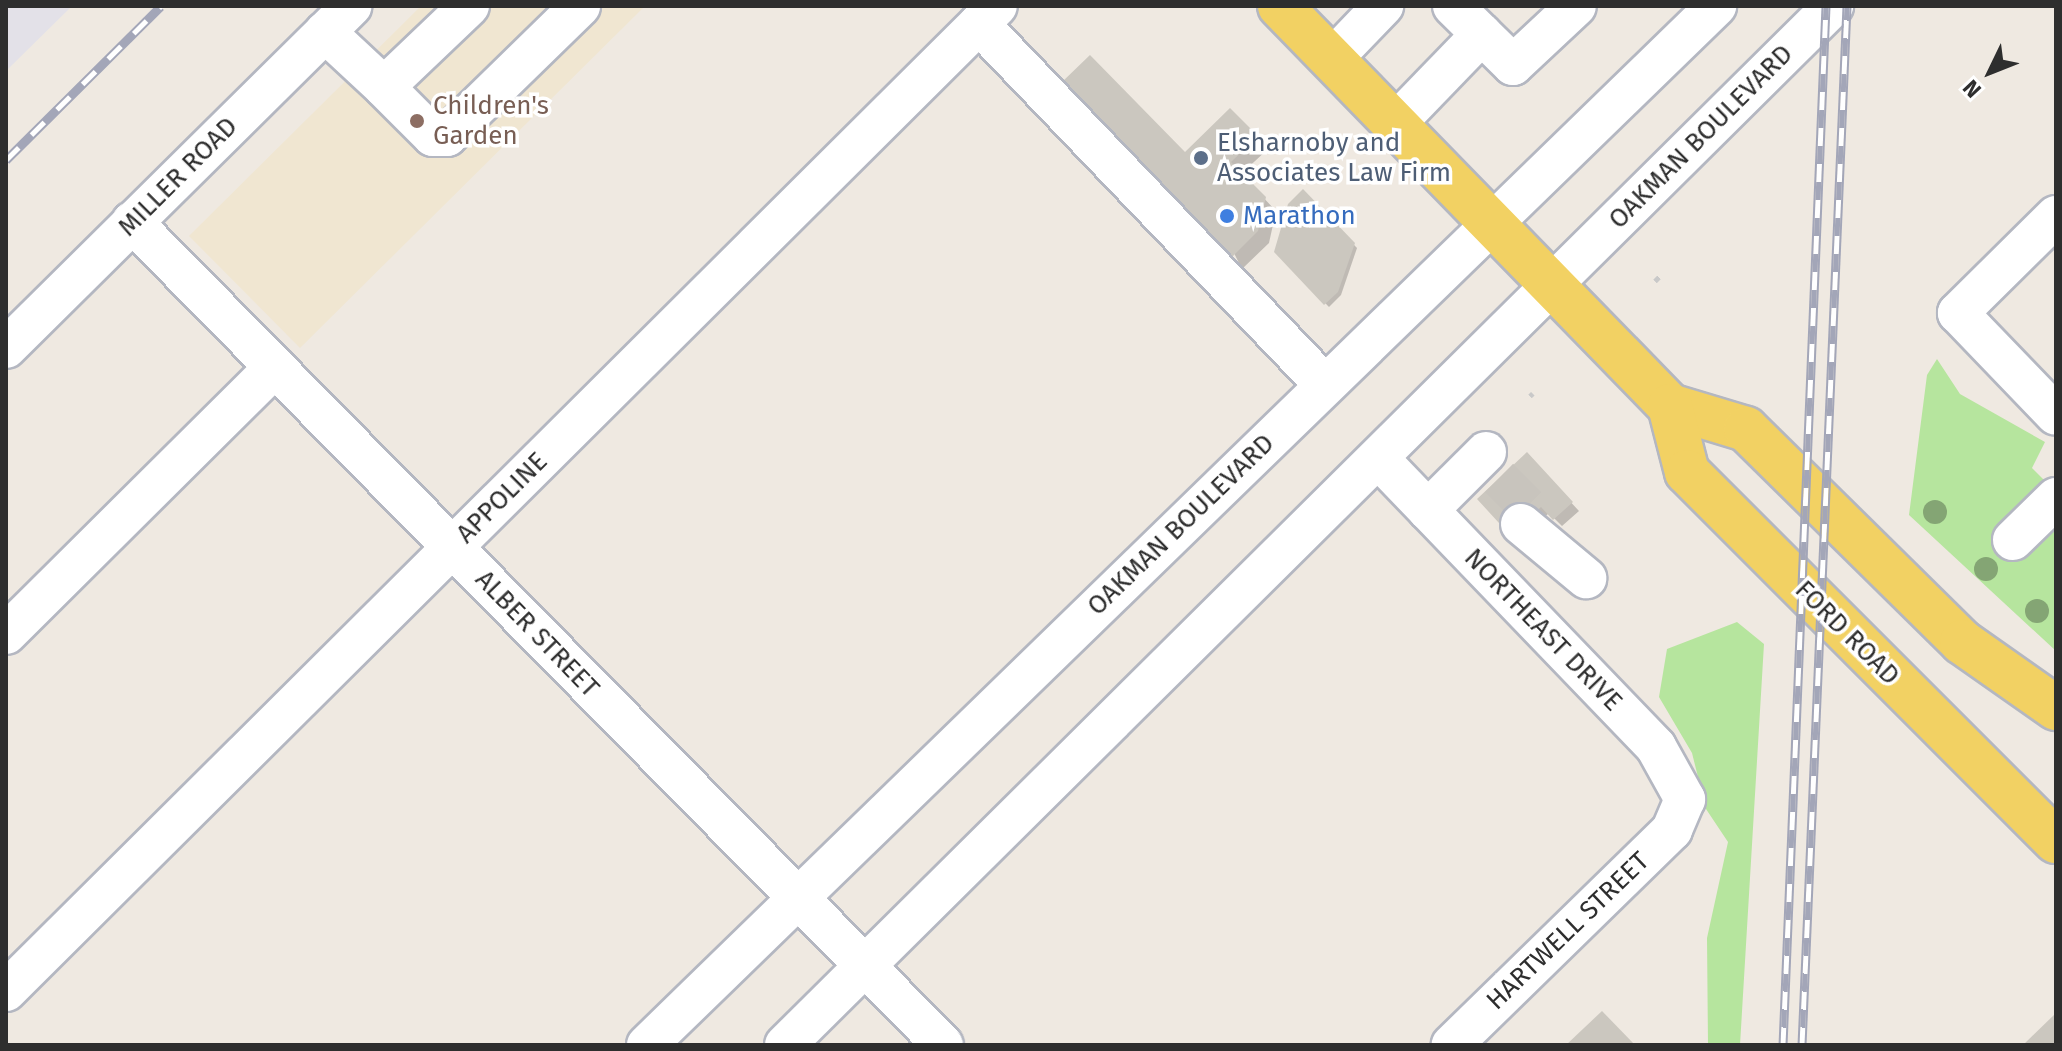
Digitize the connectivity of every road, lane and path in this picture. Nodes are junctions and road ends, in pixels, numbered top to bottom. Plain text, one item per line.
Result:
1 (469, 6) edge
2 (580, 6) edge
3 (1280, 6) edge
4 (1383, 6) edge
5 (1453, 6) edge
6 (1575, 6) edge
7 (1716, 6) edge
8 (1833, 6) edge
9 (988, 15) edge
10 (338, 19) edge
11 (1482, 34) junction
12 (1332, 59) junction
13 (384, 87) junction
14 (1395, 124) junction
15 (2056, 216) edge
16 (132, 222) junction
17 (1492, 222) junction
18 (1661, 275) dead end
19 (1655, 281) dead end
20 (1551, 285) junction
21 (6, 348) edge
22 (275, 367) junction
23 (1325, 385) junction
24 (1670, 406) junction
25 (2056, 415) edge
26 (1378, 458) junction
27 (1484, 470) dead end
28 (2056, 498) edge
29 (1428, 510) junction
30 (1527, 518) tunnel mouth
31 (2013, 540) dead end
32 (452, 548) junction
33 (1521, 607) junction
34 (6, 634) edge
35 (2056, 708) edge
36 (1682, 815) joint
37 (2056, 841) edge
38 (797, 898) junction
39 (865, 966) junction
40 (6, 991) edge
41 (647, 1045) edge
42 (785, 1045) edge
43 (943, 1045) edge
44 (1452, 1045) edge

1 - 13 street
2 - 13 street
3 - 12 main road
4 - 12 street
5 - 11 street
6 - 11 street
7 - 17 street, OAKMAN BOULEVARD
8 - 20 street, OAKMAN BOULEVARD
9 - 23 street
9 - 32 street, APPOLINE
10 - 13 street
10 - 16 street, MILLER ROAD
11 - 14 street
12 - 14 main road
14 - 17 main road
15 - 25 street
16 - 21 street, MILLER ROAD
16 - 22 street, ALBER STREET
17 - 20 main road
17 - 23 street, OAKMAN BOULEVARD
18 - 19 path
20 - 24 main road
20 - 26 street, OAKMAN BOULEVARD
22 - 32 street, ALBER STREET
22 - 34 street
23 - 38 street, OAKMAN BOULEVARD
24 - 35 main road
24 - 37 main road, FORD ROAD
26 - 29 street, NORTHEAST DRIVE
26 - 39 street, OAKMAN BOULEVARD
27 - 29 street
28 - 31 street
29 - 33 street, NORTHEAST DRIVE
30 - 33 street
32 - 38 street, ALBER STREET
32 - 40 street, APPOLINE
33 - 36 street, NORTHEAST DRIVE
36 - 44 street, HARTWELL STREET
38 - 39 street, ALBER STREET
38 - 41 street, OAKMAN BOULEVARD
39 - 42 street, OAKMAN BOULEVARD
39 - 43 street, ALBER STREET

